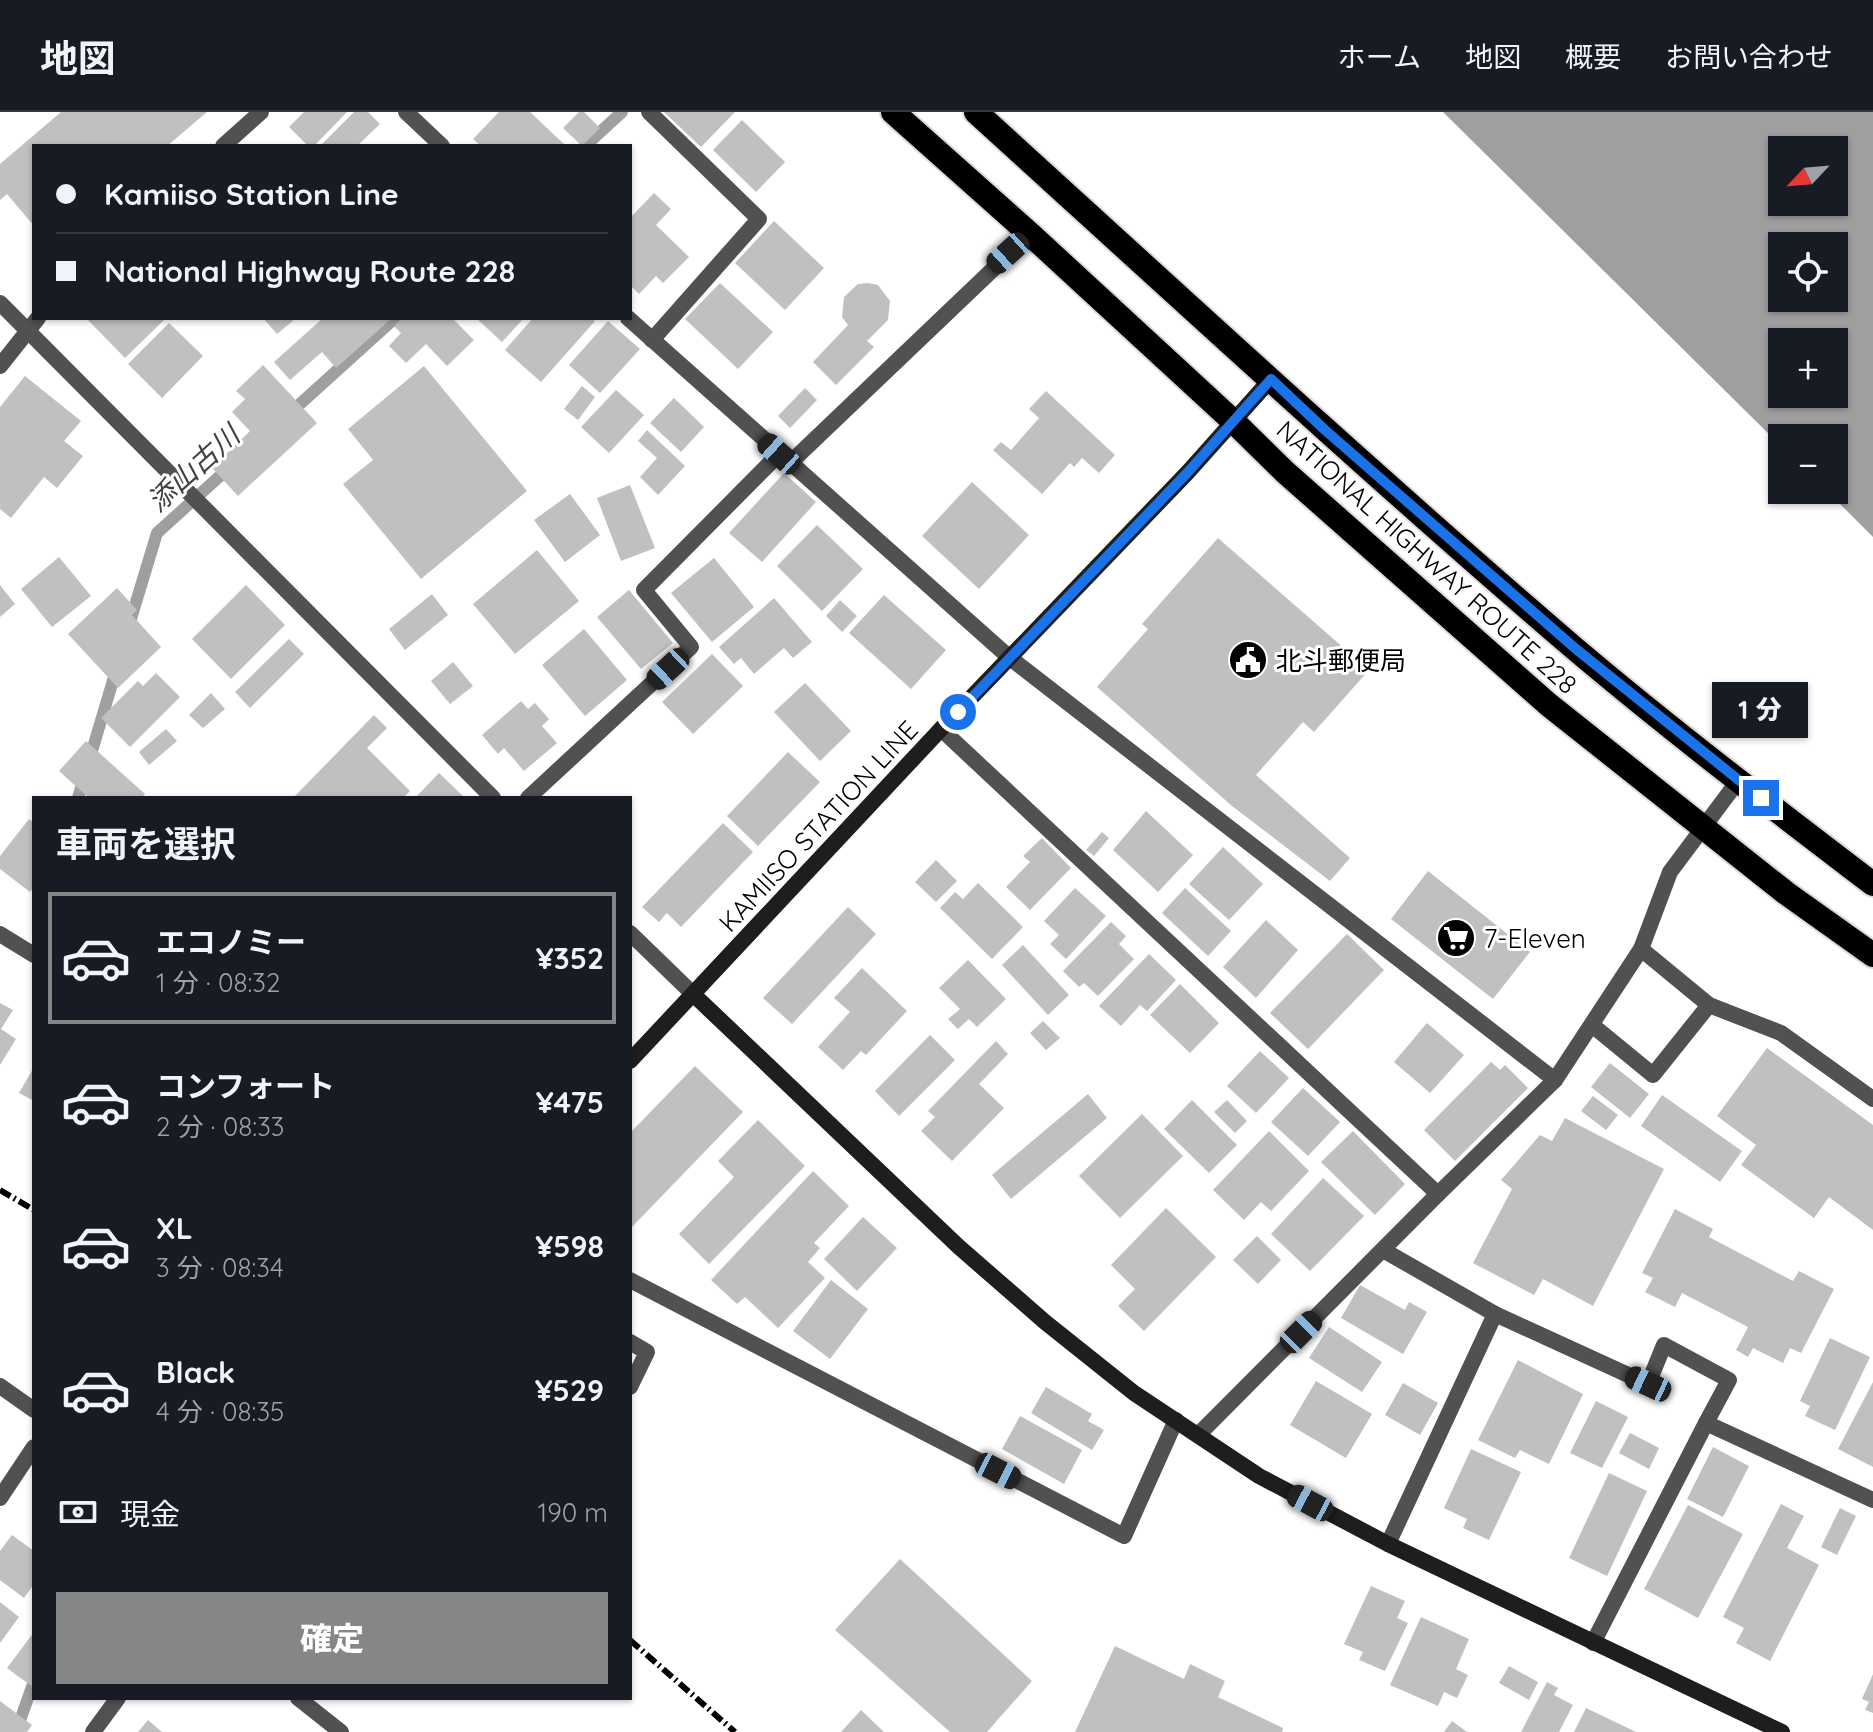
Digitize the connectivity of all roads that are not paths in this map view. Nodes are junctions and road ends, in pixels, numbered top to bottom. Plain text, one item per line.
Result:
1 (261, 112) edge
2 (406, 112) edge
3 (649, 112) edge
4 (893, 112) edge
5 (976, 112) edge
6 (225, 144) edge
7 (440, 144) edge
8 (1030, 234) junction
9 (0, 303) edge
10 (630, 320) edge
11 (32, 324) edge
12 (652, 340) junction
13 (0, 366) edge
14 (1271, 379) junction
15 (1233, 421) junction
16 (785, 458) junction
17 (1010, 658) junction
18 (941, 729) junction
19 (1738, 781) junction
20 (491, 796) edge
21 (530, 796) edge
22 (1703, 827) junction
23 (1873, 884) edge
24 (0, 934) edge
25 (632, 935) edge
26 (1641, 949) junction
27 (32, 954) edge
28 (1873, 955) edge
29 (694, 995) junction
30 (1709, 1005) junction
31 (1592, 1025) junction
32 (632, 1059) edge
33 (1555, 1080) junction
34 (1873, 1099) edge
35 (1438, 1194) junction
36 (1383, 1250) junction
37 (632, 1281) edge
38 (1495, 1314) junction
39 (632, 1343) edge
40 (632, 1383) edge
41 (0, 1386) edge
42 (32, 1409) edge
43 (1176, 1420) junction
44 (1706, 1423) junction
45 (1199, 1434) junction
46 (32, 1450) edge
47 (0, 1498) edge
48 (1873, 1500) edge
49 (1388, 1544) junction
50 (1593, 1643) junction
51 (117, 1700) edge
52 (301, 1700) edge
53 (93, 1732) edge
54 (341, 1732) edge
55 (1782, 1732) edge

1 - 6 street
2 - 7 street
3 - 12 street
4 - 8 highway, NATIONAL HIGHWAY ROUTE 228
5 - 14 highway, NATIONAL HIGHWAY ROUTE 228
8 - 15 highway, NATIONAL HIGHWAY ROUTE 228
8 - 16 street
9 - 11 street
10 - 12 street
11 - 13 street
11 - 20 street
12 - 16 street
14 - 15 street, KAMIISO STATION LINE
14 - 19 highway, NATIONAL HIGHWAY ROUTE 228
15 - 17 street, KAMIISO STATION LINE
15 - 22 highway, NATIONAL HIGHWAY ROUTE 228
16 - 17 street
16 - 21 street
17 - 18 street, KAMIISO STATION LINE
17 - 33 street
18 - 29 street, KAMIISO STATION LINE
18 - 35 street
19 - 22 street
19 - 23 highway, NATIONAL HIGHWAY ROUTE 228
22 - 26 street
22 - 28 highway, NATIONAL HIGHWAY ROUTE 228
24 - 27 street
25 - 29 street
26 - 30 street
26 - 31 street
29 - 32 street, KAMIISO STATION LINE
29 - 43 street
30 - 31 street
30 - 34 street
31 - 33 street
33 - 35 street
35 - 36 street
36 - 38 street
36 - 45 street
37 - 43 street
38 - 44 street
38 - 49 street
39 - 40 street
41 - 42 street
43 - 45 street
44 - 48 street
44 - 50 street
45 - 49 street
46 - 47 street
49 - 50 street
50 - 55 street
51 - 53 street
52 - 54 street

